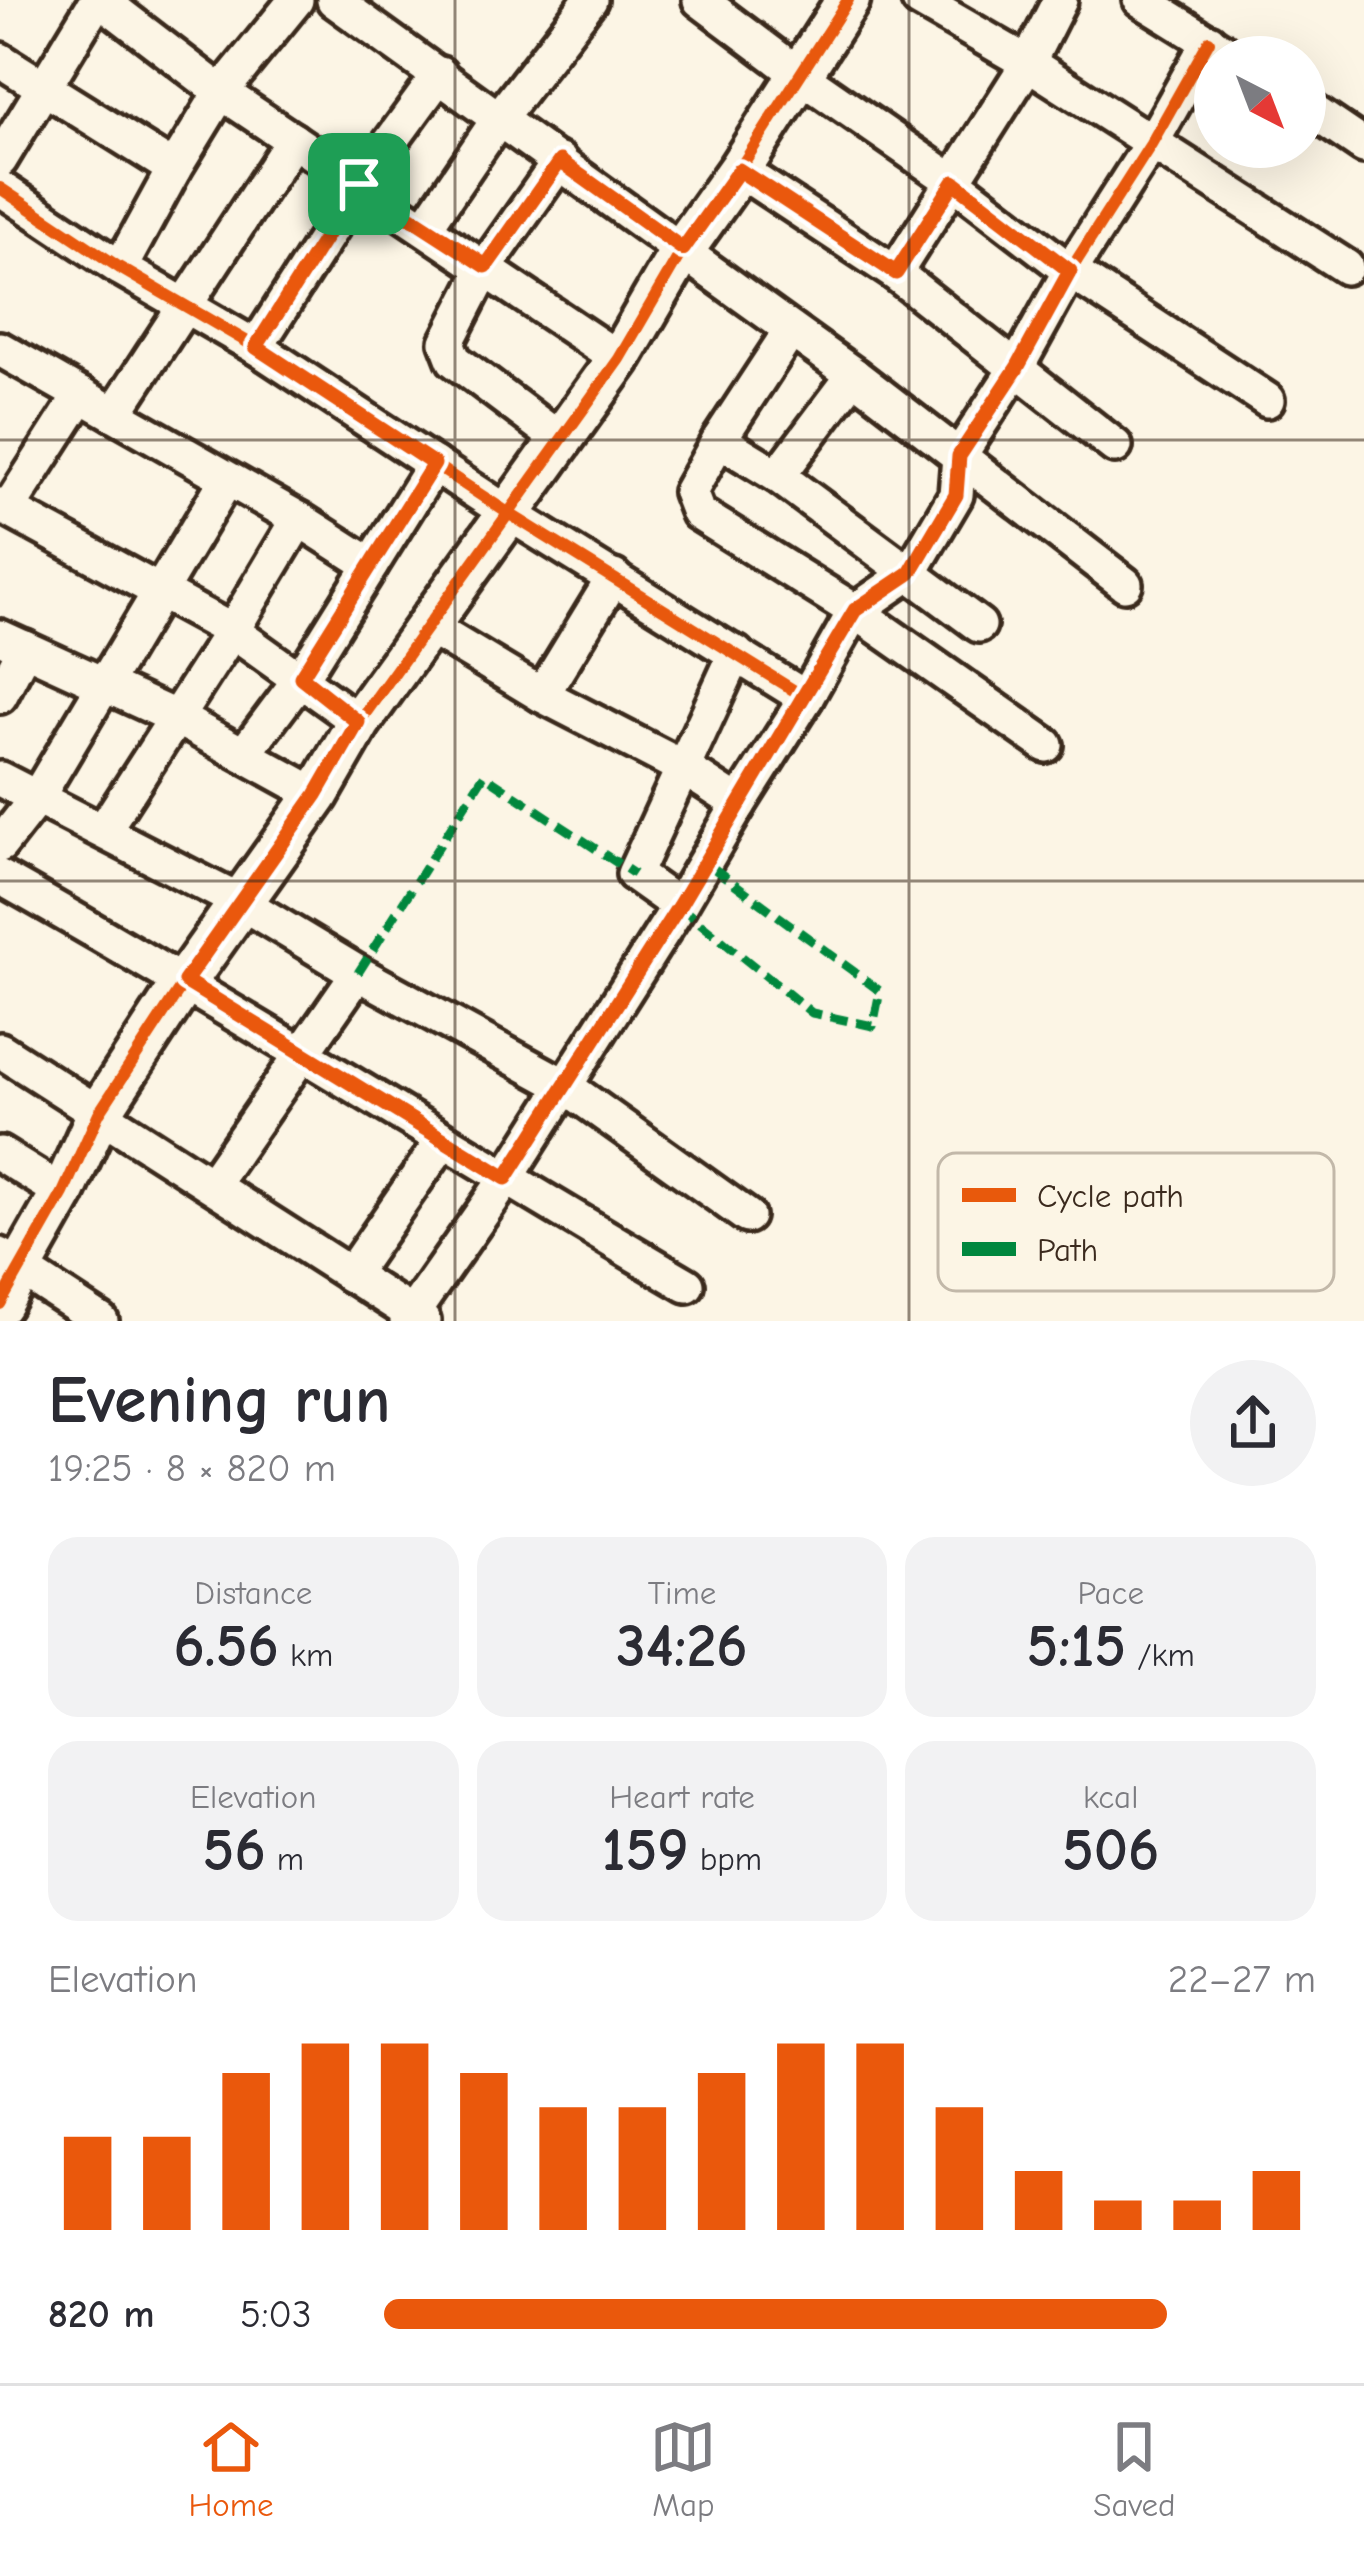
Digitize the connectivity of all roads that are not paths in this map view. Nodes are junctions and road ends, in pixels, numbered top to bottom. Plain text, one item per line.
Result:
1 (99, 0) edge
2 (296, 0) edge
3 (334, 0) edge
4 (590, 0) edge
5 (700, 0) edge
6 (848, 0) edge
7 (919, 0) edge
8 (1060, 0) edge
9 (1141, 0) edge
10 (1200, 36) edge
11 (0, 60) edge
12 (1028, 63) junction
13 (440, 74) junction
14 (801, 76) junction
15 (1194, 86) edge
16 (46, 89) junction
17 (221, 92) junction
18 (500, 118) junction
19 (1326, 120) edge
20 (293, 140) junction
21 (1151, 144) junction
22 (1364, 146) edge
23 (0, 160) edge
24 (560, 161) junction
25 (173, 169) junction
26 (739, 170) junction
27 (954, 182) junction
28 (359, 184) junction
29 (0, 188) edge
30 (426, 226) junction
31 (683, 249) junction
32 (486, 266) junction
33 (1346, 267) dead end
34 (120, 268) junction
35 (1070, 271) junction
36 (896, 273) junction
37 (182, 307) junction
38 (791, 330) junction
39 (256, 347) junction
40 (0, 349) edge
41 (620, 359) junction
42 (1017, 368) junction
43 (854, 376) junction
44 (81, 395) junction
45 (1268, 400) dead end
46 (114, 414) junction
47 (718, 440) junction
48 (563, 442) junction
49 (1115, 446) dead end
50 (959, 456) junction
51 (434, 464) junction
52 (778, 476) junction
53 (227, 479) junction
54 (4, 507) edge
55 (508, 513) junction
56 (298, 518) junction
57 (371, 565) junction
58 (910, 573) junction
59 (614, 577) junction
60 (1124, 584) dead end
61 (164, 590) junction
62 (855, 610) junction
63 (979, 626) dead end
64 (429, 627) junction
65 (232, 631) junction
66 (12, 643) edge
67 (736, 653) junction
68 (301, 677) junction
69 (107, 684) junction
70 (542, 694) junction
71 (0, 696) edge
72 (806, 698) junction
73 (175, 717) junction
74 (358, 722) junction
75 (1046, 745) dead end
76 (244, 754) junction
77 (682, 767) junction
78 (0, 779) edge
79 (316, 795) junction
80 (36, 799) junction
81 (739, 804) junction
82 (103, 831) junction
83 (0, 844) edge
84 (0, 878) edge
85 (242, 903) junction
86 (679, 906) junction
87 (358, 973) junction
88 (185, 981) junction
89 (0, 1050) edge
90 (300, 1055) junction
91 (565, 1086) junction
92 (99, 1113) junction
93 (442, 1142) junction
94 (0, 1154) edge
95 (506, 1178) junction
96 (212, 1184) junction
97 (63, 1193) junction
98 (747, 1216) dead end
99 (350, 1275) junction
100 (7, 1276) edge
101 (687, 1285) dead end
102 (414, 1319) edge
103 (101, 1321) edge

1 - 16 street
1 - 17 street
2 - 17 street
3 - 13 street
4 - 18 street
5 - 14 street
6 - 14 street
7 - 12 street
8 - 12 street
9 - 10 street
11 - 16 street
12 - 21 street
12 - 27 street
13 - 18 street
13 - 28 street
14 - 26 street
14 - 27 street
15 - 21 street
16 - 23 street
16 - 25 street
17 - 20 street
17 - 25 street
18 - 24 street
18 - 30 street
19 - 22 street
20 - 28 street
20 - 37 street
21 - 33 street
21 - 35 street
24 - 31 street
24 - 32 street
25 - 34 street
26 - 31 street
26 - 36 street
27 - 35 street
27 - 36 street
28 - 30 street
28 - 39 street
29 - 34 street
30 - 32 street
31 - 38 street
31 - 41 street
32 - 41 street
32 - 48 street
34 - 37 street
35 - 42 street
35 - 45 street
36 - 42 street
37 - 39 street
37 - 46 street
38 - 43 street
38 - 47 street
39 - 51 street
40 - 44 street
41 - 48 street
42 - 49 street
42 - 50 street
43 - 50 street
43 - 52 street
44 - 46 street
44 - 54 street
46 - 53 street
47 - 52 street
47 - 62 street
48 - 55 street
50 - 58 street
50 - 60 street
51 - 55 street
51 - 57 street
52 - 58 street
53 - 56 street
53 - 61 street
54 - 61 street
55 - 59 street
55 - 64 street
56 - 57 street
56 - 65 street
57 - 68 street
58 - 62 street
58 - 63 street
59 - 67 street
59 - 70 street
61 - 65 street
61 - 69 street
62 - 72 street
62 - 75 street
64 - 70 street
64 - 74 street
65 - 68 street
65 - 73 street
66 - 69 street
66 - 71 street
67 - 72 street
67 - 77 street
68 - 74 street
68 - 76 street
69 - 73 street
69 - 80 street
70 - 77 street
72 - 81 street
73 - 76 street
73 - 82 street
74 - 79 street
76 - 79 street
77 - 81 street
77 - 86 street
78 - 80 street
79 - 85 street
80 - 82 street
80 - 83 street
81 - 86 street
82 - 85 street
84 - 88 street
85 - 87 street
85 - 88 street
86 - 91 street
87 - 90 street
87 - 91 street
88 - 90 street
88 - 92 street
89 - 92 street
90 - 93 street
90 - 96 street
91 - 95 street
91 - 98 street
92 - 96 street
92 - 97 street
93 - 95 street
93 - 99 street
94 - 97 street
95 - 101 street
95 - 102 street
96 - 99 street
97 - 100 street
99 - 102 street
100 - 103 street

